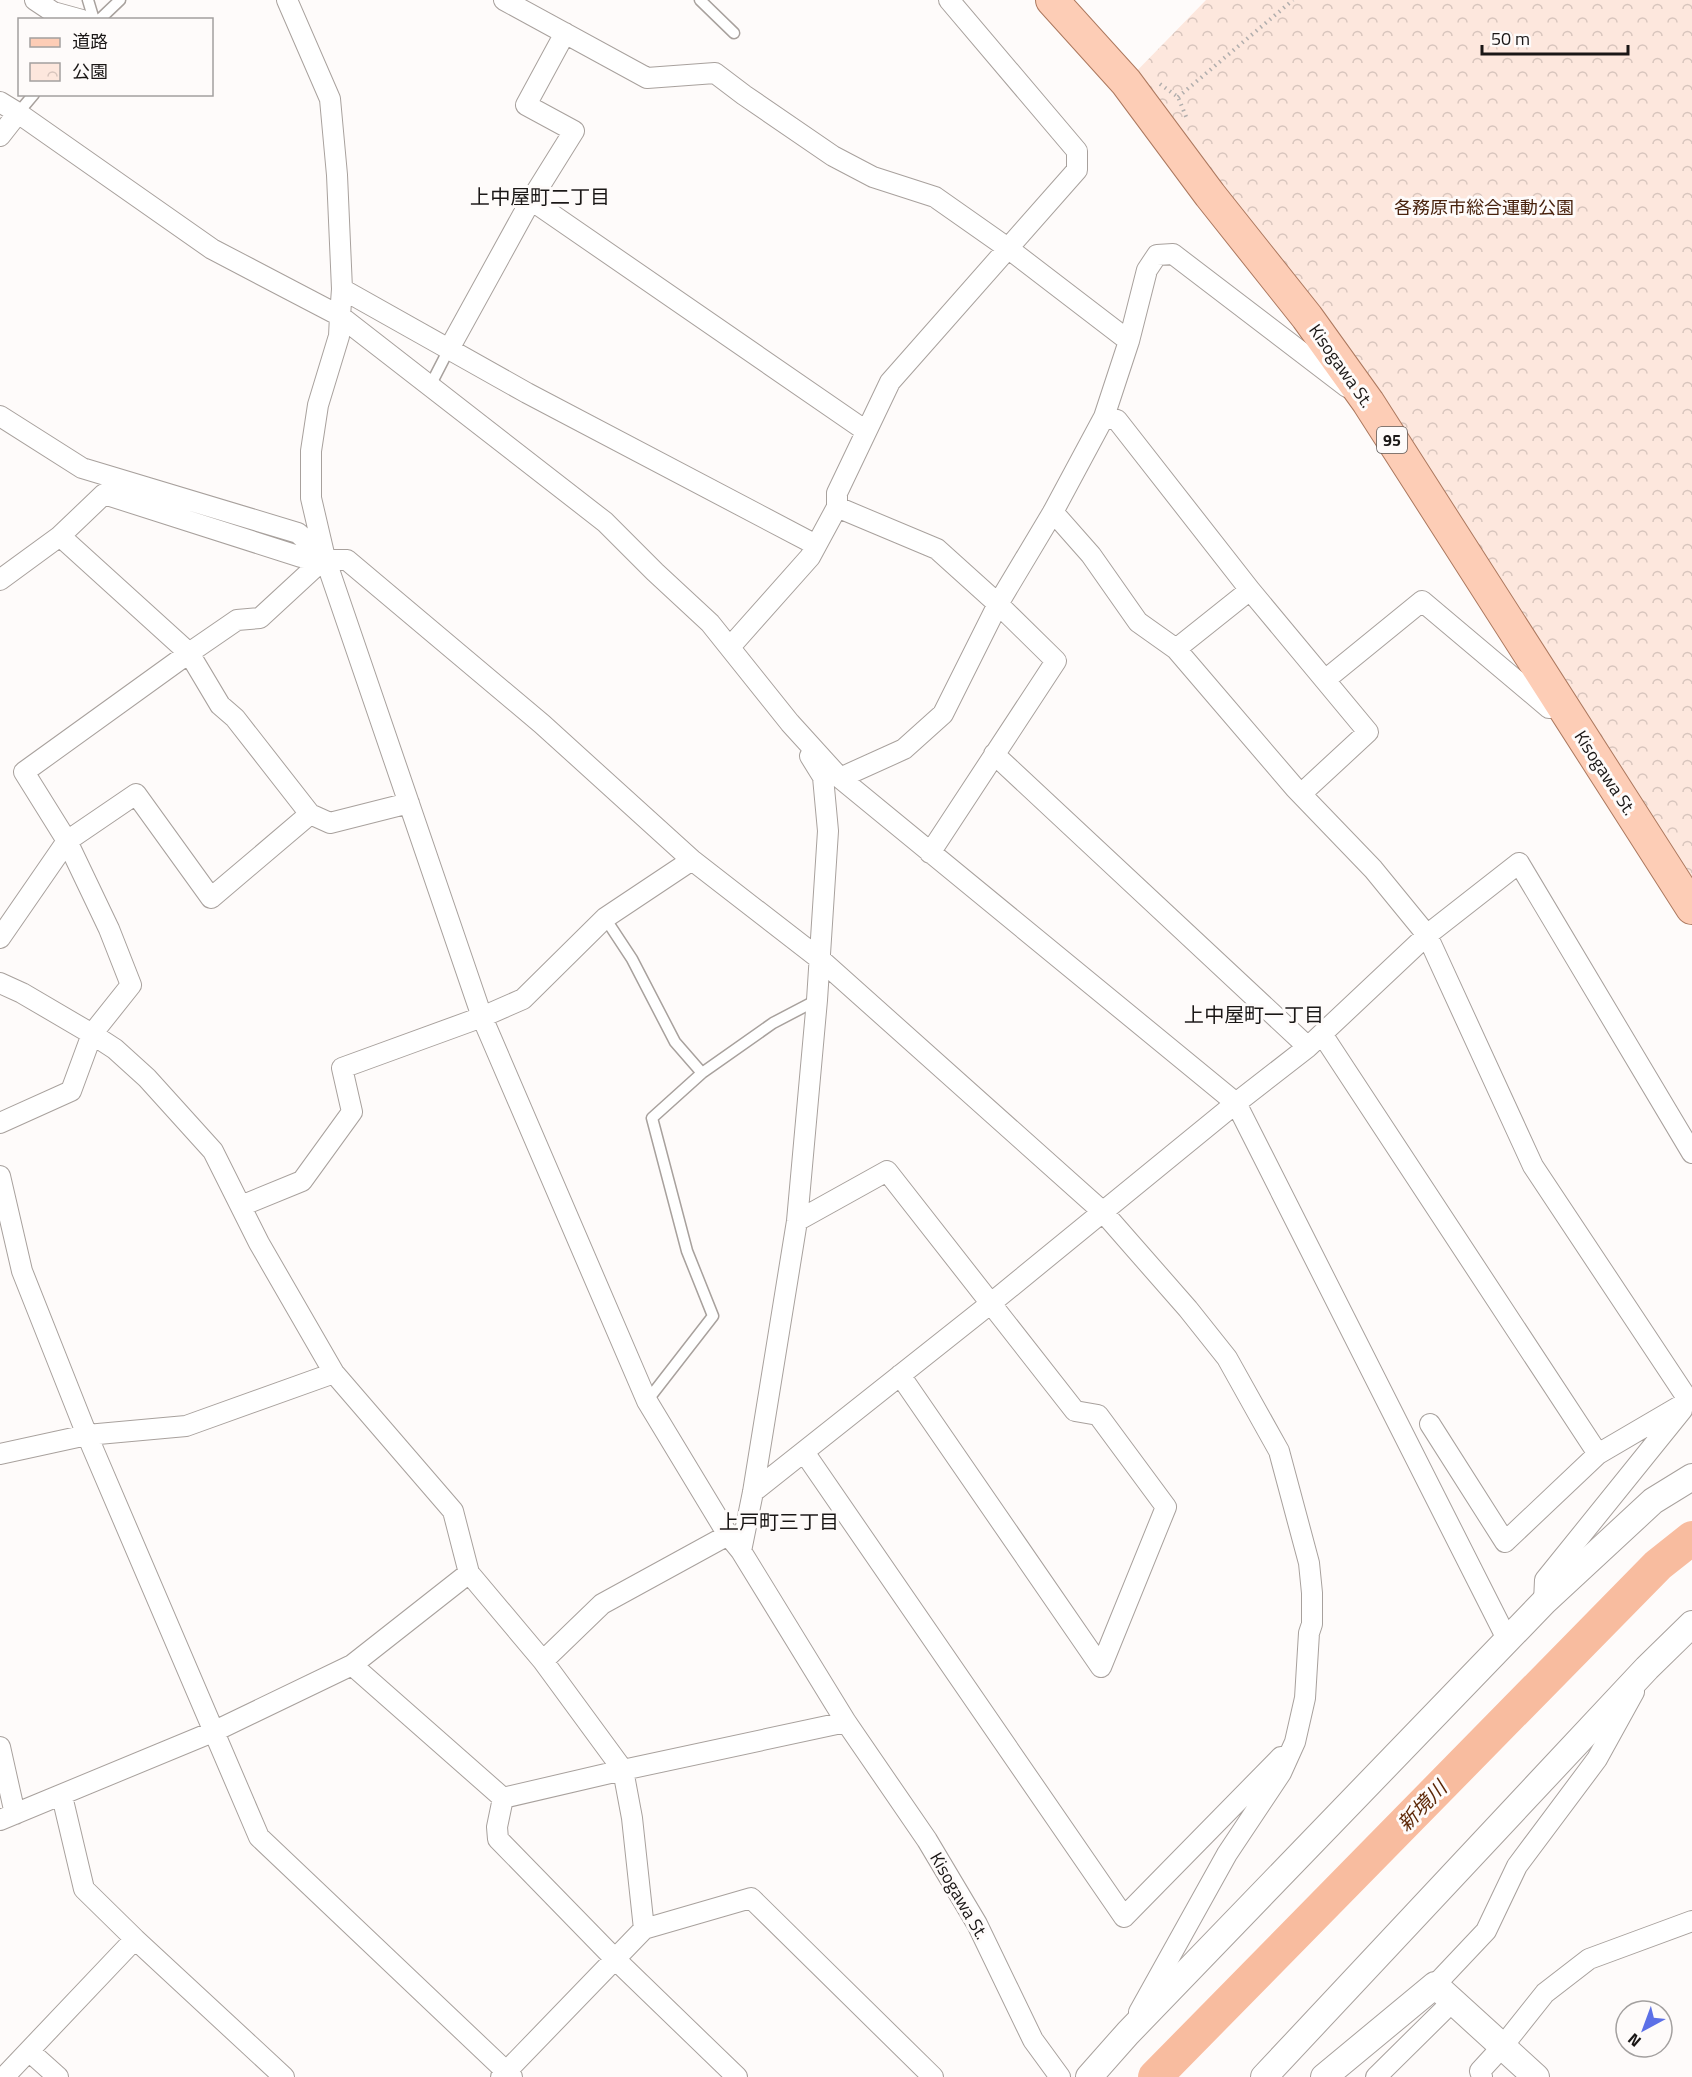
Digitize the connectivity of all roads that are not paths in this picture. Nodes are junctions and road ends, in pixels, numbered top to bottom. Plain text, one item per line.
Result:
1 (34, 0) edge
2 (88, 0) edge
3 (120, 0) edge
4 (700, 0) edge
5 (949, 0) edge
6 (1052, 0) edge
7 (507, 1) edge
8 (292, 3) edge
9 (75, 18) edge
10 (95, 18) edge
11 (98, 18) edge
12 (565, 33) junction
13 (734, 33) dead end
14 (32, 96) edge
15 (0, 102) edge
16 (18, 113) junction
17 (0, 135) edge
18 (531, 200) junction
19 (1009, 249) junction
20 (342, 289) junction
21 (340, 316) junction
22 (1129, 341) junction
23 (449, 349) junction
24 (430, 386) junction
25 (1368, 402) junction
26 (0, 416) edge
27 (1104, 417) junction
28 (866, 431) junction
29 (837, 507) junction
30 (1053, 512) junction
31 (60, 536) junction
32 (816, 545) junction
33 (325, 558) junction
34 (0, 580) edge
35 (1250, 590) junction
36 (998, 604) junction
37 (730, 647) junction
38 (1176, 649) junction
39 (189, 653) junction
40 (1325, 680) junction
41 (1563, 707) junction
42 (790, 723) junction
43 (994, 754) junction
44 (840, 778) junction
45 (1301, 794) junction
46 (409, 803) junction
47 (310, 814) junction
48 (67, 841) junction
49 (930, 853) junction
50 (692, 860) junction
51 (1692, 908) edge
52 (605, 918) junction
53 (1427, 935) junction
54 (0, 938) edge
55 (821, 960) junction
56 (0, 983) edge
57 (818, 1000) junction
58 (482, 1017) junction
59 (92, 1034) junction
60 (1315, 1040) junction
61 (702, 1073) junction
62 (1236, 1103) junction
63 (0, 1123) edge
64 (1692, 1153) edge
65 (0, 1176) edge
66 (241, 1206) junction
67 (1103, 1212) junction
68 (797, 1221) junction
69 (990, 1304) junction
70 (334, 1373) junction
71 (900, 1375) junction
72 (1691, 1400) edge
73 (647, 1401) junction
74 (1430, 1424) dead end
75 (87, 1435) junction
76 (804, 1452) junction
77 (0, 1454) edge
78 (1598, 1454) junction
79 (1692, 1476) edge
80 (753, 1492) junction
81 (728, 1535) junction
82 (741, 1551) junction
83 (469, 1573) junction
84 (1544, 1602) junction
85 (1692, 1624) edge
86 (1507, 1639) junction
87 (543, 1661) junction
88 (352, 1665) junction
89 (1647, 1668) junction
90 (846, 1722) junction
91 (215, 1731) junction
92 (1295, 1742) junction
93 (0, 1747) edge
94 (623, 1770) junction
95 (62, 1796) junction
96 (503, 1798) junction
97 (8, 1817) edge
98 (1692, 1921) edge
99 (644, 1929) junction
100 (135, 1940) junction
101 (615, 1959) junction
102 (1444, 1994) junction
103 (1128, 2033) junction
104 (1502, 2047) junction
105 (29, 2051) junction
106 (506, 2075) edge
107 (4, 2077) edge
108 (58, 2077) edge
109 (284, 2077) edge
110 (737, 2077) edge
111 (933, 2077) edge
112 (1060, 2077) edge
113 (1089, 2077) edge
114 (1264, 2077) edge
115 (1324, 2077) edge
116 (1376, 2077) edge
117 (1482, 2077) edge
118 (1536, 2077) edge

1 - 9 street
2 - 10 lane
3 - 11 lane
4 - 13 lane
5 - 19 street
6 - 25 main road, Kisogawa St. / 95
7 - 12 street
8 - 20 street, Kisogawa St.
12 - 18 street
12 - 19 street
14 - 16 lane
15 - 16 street
16 - 17 street
16 - 21 street
18 - 23 street
18 - 28 street
19 - 22 street
19 - 28 street
20 - 21 street, Kisogawa St.
20 - 23 street
21 - 24 street
21 - 33 street, Kisogawa St.
22 - 25 street
22 - 27 street
23 - 24 lane
23 - 32 street
24 - 37 street
25 - 41 main road, Kisogawa St. / 95
26 - 33 street
27 - 30 street
27 - 35 street
28 - 29 street
29 - 32 street
29 - 36 street
30 - 36 street
30 - 38 street
31 - 33 street
31 - 34 street
31 - 39 street
32 - 37 street
33 - 39 street
33 - 46 street, Kisogawa St.
33 - 50 street
35 - 38 street
35 - 40 street
36 - 43 street
36 - 44 street
37 - 42 street
38 - 45 street
39 - 47 street
39 - 48 street
40 - 41 street
40 - 45 street
41 - 51 main road, Kisogawa St. / 95
42 - 44 street
42 - 55 street
43 - 49 street
43 - 60 street
44 - 49 street
45 - 53 street
46 - 47 street
46 - 58 street, Kisogawa St.
47 - 48 street
48 - 54 street
48 - 59 street
49 - 62 street
50 - 52 street
50 - 55 street
52 - 58 street
52 - 61 lane
53 - 60 street
53 - 64 street
53 - 72 street
55 - 57 street
55 - 67 street
56 - 59 street
57 - 61 lane
57 - 68 street
58 - 66 street
58 - 73 street, Kisogawa St.
59 - 63 street
59 - 66 street
60 - 62 street
60 - 78 street
61 - 73 lane
62 - 67 street
62 - 86 street
65 - 75 street
66 - 70 street
67 - 69 street
67 - 92 street
68 - 69 street
68 - 80 street
69 - 71 street
69 - 71 street
70 - 75 street
70 - 83 street
71 - 76 street
72 - 78 street
72 - 84 street
73 - 81 street, Kisogawa St.
74 - 78 street
75 - 77 street
75 - 91 street
76 - 80 street
76 - 92 street
79 - 84 street
80 - 82 street
81 - 82 street, Kisogawa St.
81 - 87 street
82 - 90 street, Kisogawa St.
83 - 87 street
83 - 88 street
84 - 86 street
85 - 89 street
86 - 103 street
87 - 94 street
88 - 91 street
88 - 96 street
89 - 102 street
89 - 114 street
90 - 94 street
90 - 112 street, Kisogawa St.
91 - 95 street
91 - 106 street
92 - 103 street
93 - 97 street
94 - 96 street
94 - 99 street
95 - 97 street
95 - 100 street
96 - 101 street
98 - 104 street
99 - 101 street
99 - 111 street
100 - 105 street
100 - 109 street
101 - 106 street
101 - 110 street
102 - 104 street
102 - 115 street
102 - 116 street
103 - 113 street
104 - 117 street
104 - 118 street
105 - 107 street
105 - 108 street

